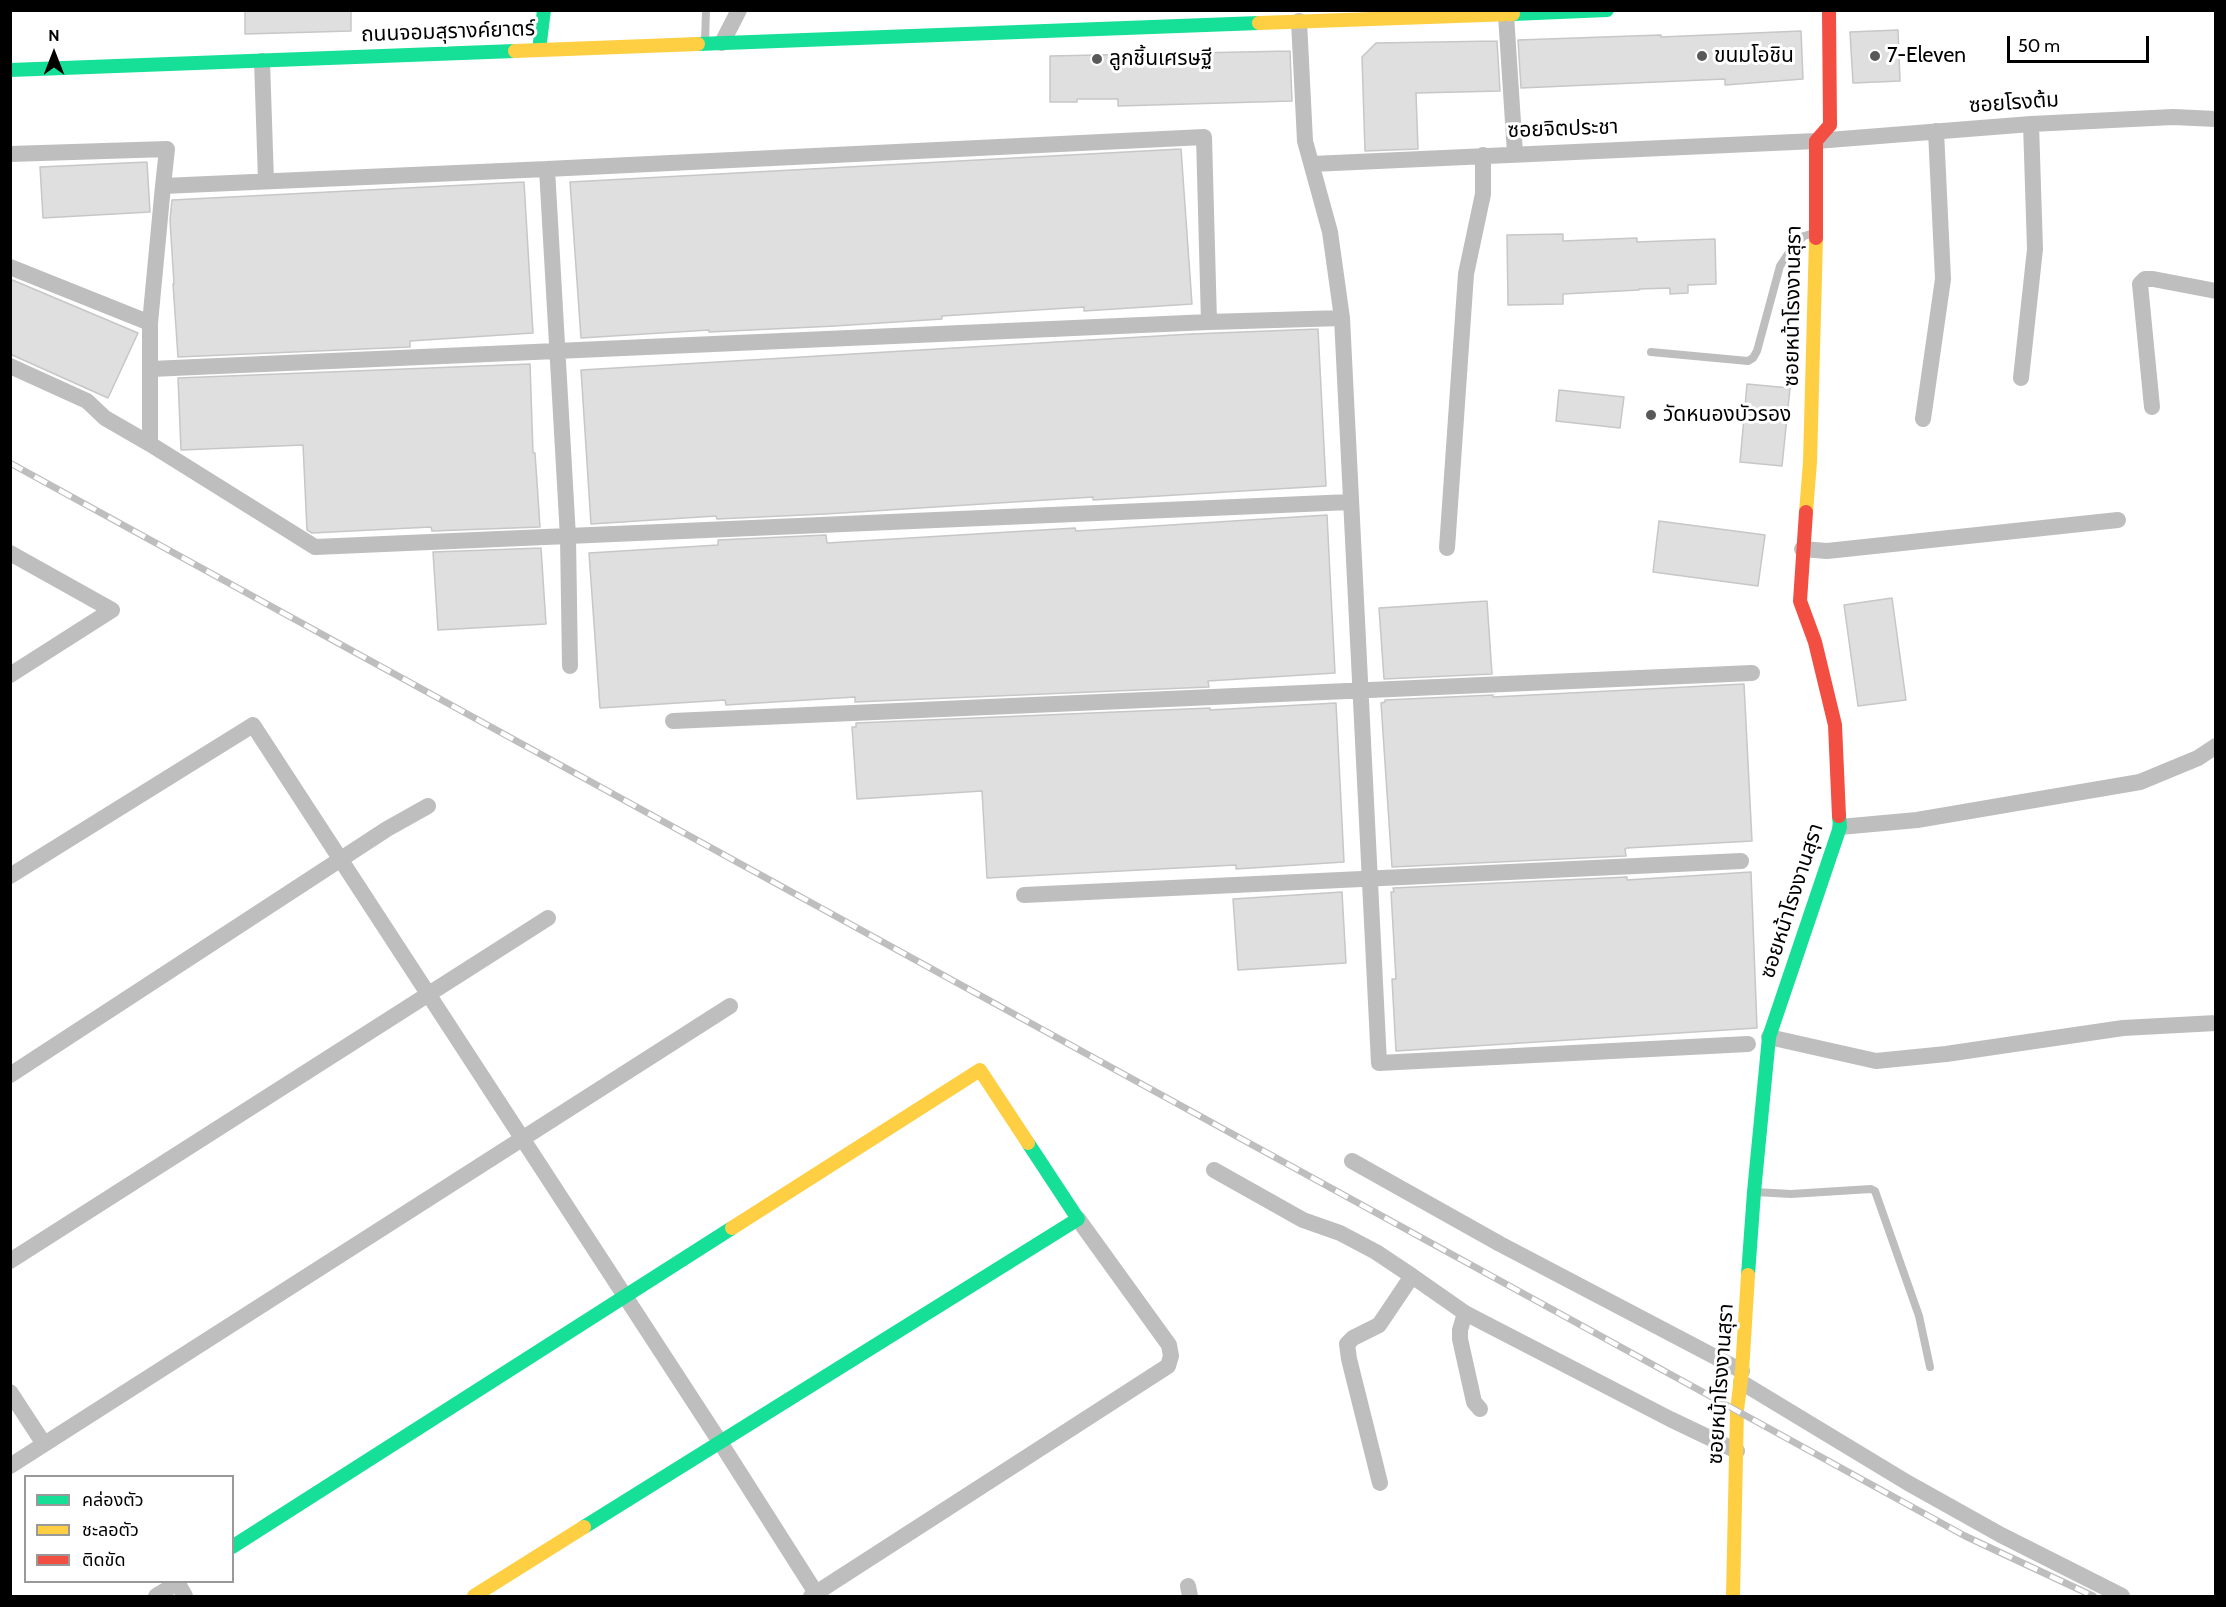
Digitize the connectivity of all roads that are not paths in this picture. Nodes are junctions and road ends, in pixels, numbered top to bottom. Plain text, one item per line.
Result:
1 (544, 10) edge
2 (706, 10) edge
3 (739, 10) edge
4 (1606, 10) edge
5 (1829, 10) edge
6 (1576, 11) edge
7 (1506, 15) junction
8 (1288, 18) edge
9 (722, 43) junction
10 (705, 44) junction
11 (539, 50) junction
12 (262, 60) junction
13 (10, 70) edge
14 (2216, 119) edge
15 (2031, 124) junction
16 (1936, 131) junction
17 (1816, 141) junction
18 (1515, 153) junction
19 (10, 154) edge
20 (1483, 155) junction
21 (1312, 164) junction
22 (547, 170) junction
23 (266, 181) junction
24 (163, 186) junction
25 (1816, 233) junction
26 (10, 267) edge
27 (2216, 291) edge
28 (1342, 318) junction
29 (1209, 322) junction
30 (150, 323) junction
31 (556, 352) junction
32 (1651, 352) dead end
33 (10, 366) edge
34 (151, 369) junction
35 (2020, 378) dead end
36 (2152, 407) dead end
37 (1923, 419) dead end
38 (150, 444) junction
39 (1350, 502) junction
40 (2118, 520) dead end
41 (568, 537) junction
42 (1447, 548) dead end
43 (1803, 549) junction
44 (10, 553) edge
45 (570, 666) dead end
46 (1752, 673) dead end
47 (10, 675) edge
48 (1361, 689) junction
49 (673, 721) dead end
50 (2216, 746) edge
51 (428, 806) dead end
52 (1840, 827) junction
53 (340, 860) junction
54 (1741, 861) dead end
55 (10, 876) edge
56 (1371, 877) junction
57 (1024, 895) dead end
58 (548, 918) dead end
59 (428, 996) junction
60 (730, 1006) dead end
61 (2216, 1023) edge
62 (1769, 1037) junction
63 (1748, 1044) dead end
64 (10, 1075) edge
65 (521, 1140) junction
66 (1352, 1161) dead end
67 (1214, 1170) dead end
68 (1754, 1192) junction
69 (1078, 1219) junction
70 (10, 1261) edge
71 (1412, 1276) junction
72 (624, 1297) junction
73 (1465, 1313) junction
74 (1930, 1367) dead end
75 (1742, 1376) junction
76 (10, 1392) edge
77 (1480, 1409) dead end
78 (720, 1442) junction
79 (44, 1444) junction
80 (1737, 1451) junction
81 (10, 1466) edge
82 (1380, 1483) dead end
83 (234, 1546) edge
84 (180, 1587) edge
85 (813, 1595) edge
86 (156, 1596) edge
87 (474, 1596) edge
88 (1733, 1596) edge
89 (2122, 1596) edge

1 - 11 street
2 - 10 lane
3 - 9 street
4 - 6 street, ถนนจอมสุรางค์ยาตร์
5 - 17 street, ซอยหน้าโรงงานสุรา
6 - 7 street, ถนนจอมสุรางค์ยาตร์
7 - 8 street, ถนนจอมสุรางค์ยาตร์
7 - 18 street
8 - 9 street, ถนนจอมสุรางค์ยาตร์
8 - 21 street
9 - 10 street, ถนนจอมสุรางค์ยาตร์
10 - 11 street, ถนนจอมสุรางค์ยาตร์
11 - 12 street, ถนนจอมสุรางค์ยาตร์
12 - 13 street, ถนนจอมสุรางค์ยาตร์
12 - 23 street
14 - 15 street, ซอยโรงต้ม
15 - 16 street, ซอยโรงต้ม
15 - 35 street
16 - 17 street, ซอยโรงต้ม
16 - 37 street
17 - 18 street, ซอยจิตประชา
17 - 25 street, ซอยหน้าโรงงานสุรา
18 - 20 street, ซอยจิตประชา
19 - 24 street
20 - 21 street, ซอยจิตประชา
20 - 42 street
21 - 28 street
22 - 23 street
22 - 29 street
22 - 31 street
23 - 24 street
24 - 30 street
25 - 32 lane
25 - 43 street, ซอยหน้าโรงงานสุรา
26 - 30 street
27 - 36 street
28 - 29 street
28 - 39 street
29 - 31 street
30 - 34 street
31 - 34 street
31 - 41 street
33 - 38 street
34 - 38 street
38 - 41 street
39 - 41 street
39 - 48 street
40 - 43 street
41 - 45 street
43 - 52 street, ซอยหน้าโรงงานสุรา
44 - 47 street
46 - 48 street
48 - 49 street
48 - 56 street
50 - 52 street
51 - 53 street
52 - 62 street, ซอยหน้าโรงงานสุรา
53 - 55 street
53 - 59 street
53 - 64 street
54 - 56 street
56 - 57 street
56 - 63 street
58 - 59 street
59 - 65 street
59 - 70 street
60 - 65 street
61 - 62 street
62 - 68 street, ซอยหน้าโรงงานสุรา
65 - 72 street
65 - 79 street
66 - 75 street
67 - 71 street
68 - 74 lane
68 - 75 street, ซอยหน้าโรงงานสุรา
69 - 72 street
69 - 78 street
69 - 85 street
71 - 73 street
71 - 82 street
72 - 78 street
72 - 83 street
73 - 77 street
73 - 80 street
75 - 80 street, ซอยหน้าโรงงานสุรา
75 - 89 street
76 - 79 street
78 - 85 street
78 - 87 street
79 - 81 street
80 - 88 street, ซอยหน้าโรงงานสุรา
84 - 86 street

